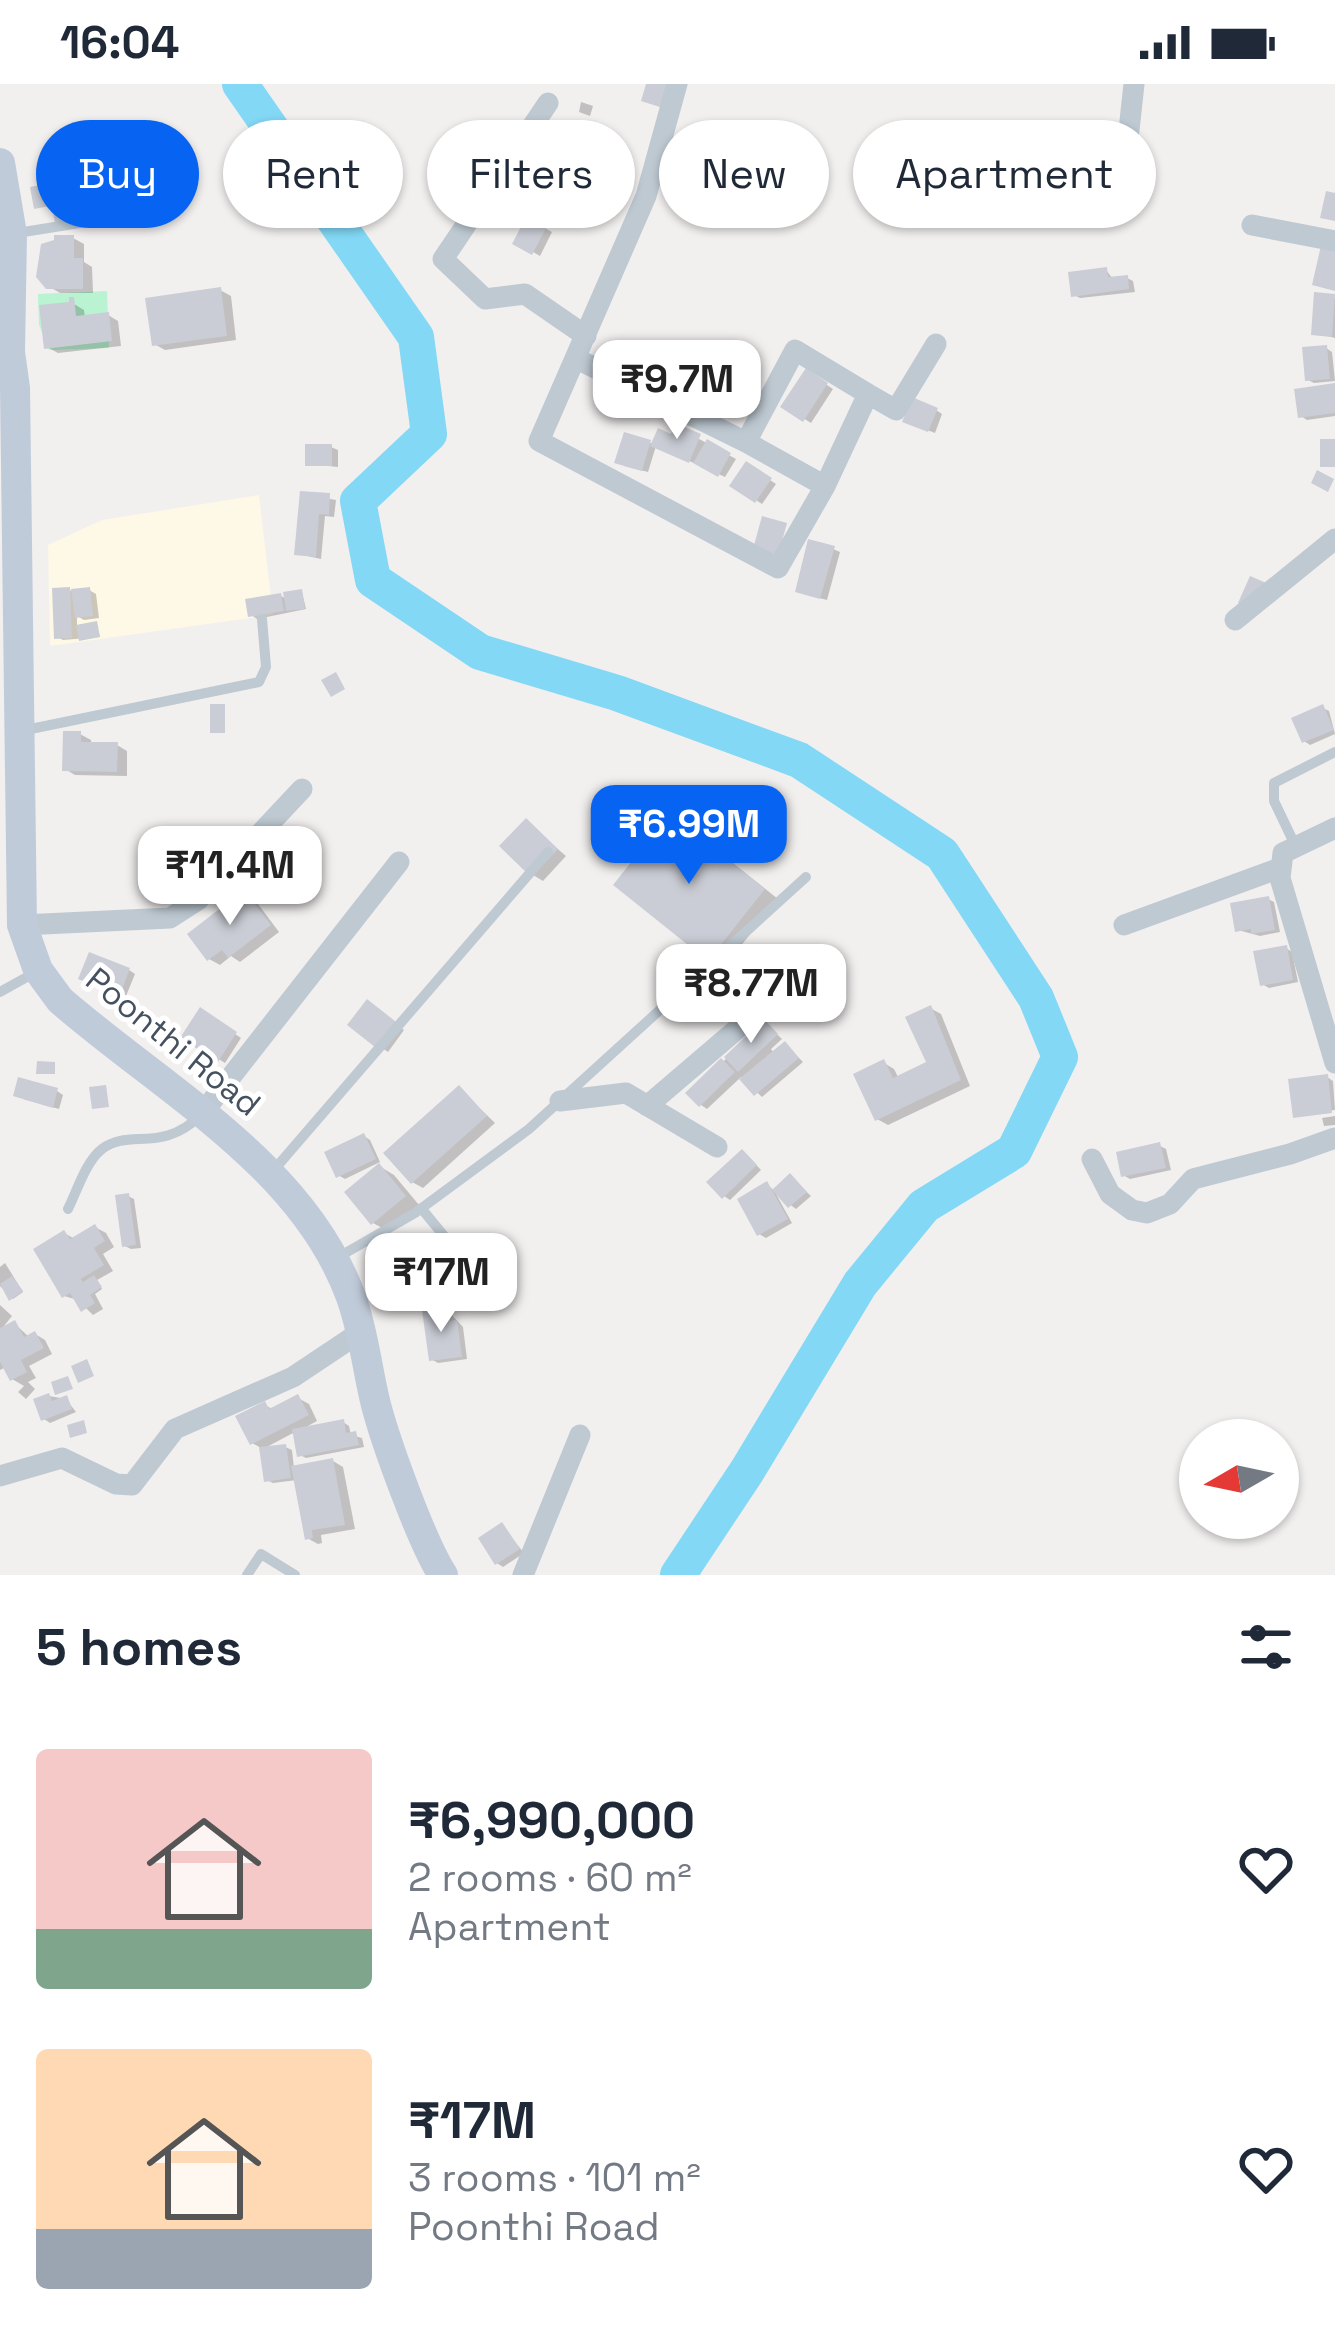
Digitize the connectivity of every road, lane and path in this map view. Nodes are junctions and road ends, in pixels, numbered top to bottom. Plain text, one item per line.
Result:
1 (676, 84) edge
2 (1134, 84) edge
3 (548, 103) dead end
4 (1130, 120) edge
5 (0, 163) edge
6 (1252, 225) dead end
7 (49, 228) edge
8 (12, 234) junction
9 (1335, 241) edge
10 (586, 336) junction
11 (936, 344) dead end
12 (577, 359) junction
13 (868, 394) junction
14 (746, 442) junction
15 (825, 486) junction
16 (1335, 539) edge
17 (8, 565) edge
18 (262, 619) dead end
19 (1235, 620) dead end
20 (19, 731) junction
21 (1335, 752) edge
22 (302, 789) dead end
23 (1335, 828) edge
24 (1296, 847) junction
25 (548, 852) dead end
26 (399, 862) dead end
27 (1280, 868) junction
28 (806, 877) dead end
29 (1124, 925) dead end
30 (22, 926) junction
31 (38, 970) junction
32 (0, 992) edge
33 (757, 1012) dead end
34 (1335, 1063) edge
35 (560, 1101) junction
36 (647, 1106) junction
37 (201, 1114) junction
38 (1335, 1138) edge
39 (717, 1147) dead end
40 (1092, 1159) dead end
41 (271, 1173) junction
42 (68, 1208) dead end
43 (421, 1208) junction
44 (334, 1260) junction
45 (477, 1276) dead end
46 (362, 1331) junction
47 (580, 1435) dead end
48 (0, 1476) edge
49 (247, 1575) edge
50 (295, 1575) edge
51 (443, 1575) edge
52 (523, 1575) edge

1 - 10 street
2 - 4 street
3 - 10 street
5 - 8 main road, Poonthi Road
6 - 9 street
7 - 8 lane
8 - 17 main road, Poonthi Road
10 - 12 street
11 - 13 street
12 - 14 street
12 - 15 street
13 - 14 street
13 - 15 street
14 - 15 street
16 - 19 street
17 - 20 main road, Poonthi Road
18 - 20 lane
20 - 30 main road, Poonthi Road
21 - 24 lane
22 - 30 street
23 - 24 street
24 - 27 street
25 - 41 lane
26 - 37 street
27 - 29 street
27 - 34 street
28 - 35 lane
30 - 31 main road, Poonthi Road
31 - 32 lane
31 - 37 main road, Poonthi Road
33 - 36 street
35 - 36 street
35 - 43 lane
36 - 39 street
37 - 41 main road, Poonthi Road
37 - 42 lane
38 - 40 street
41 - 44 main road, Poonthi Road
43 - 44 lane
43 - 45 lane
44 - 46 main road, Poonthi Road
46 - 48 street
46 - 51 main road, Poonthi Road
47 - 52 street
49 - 50 lane

